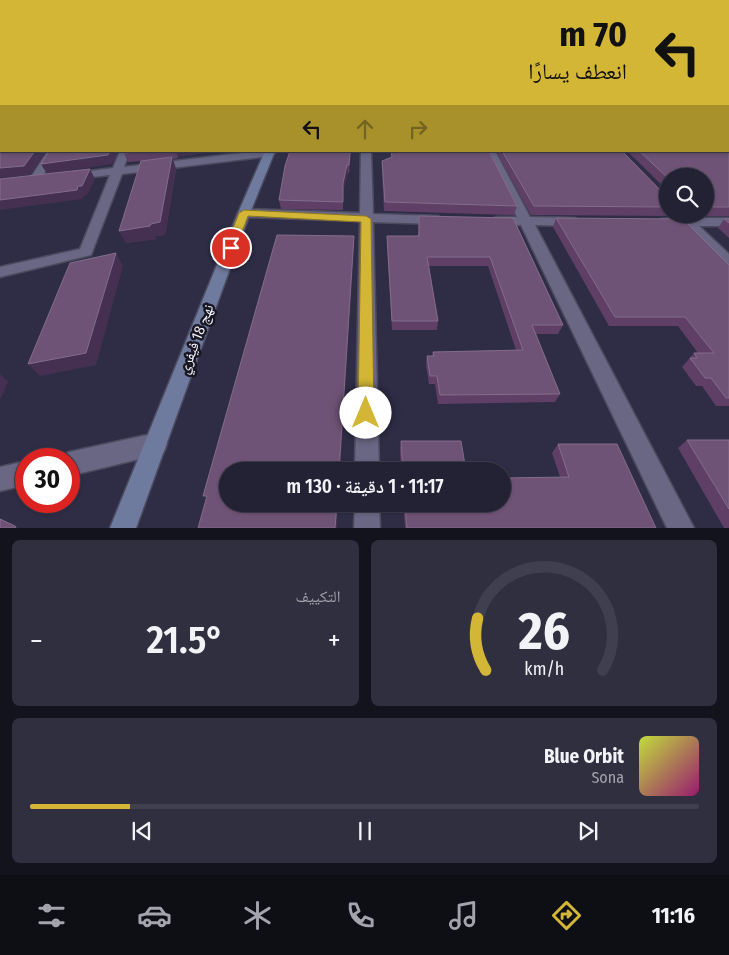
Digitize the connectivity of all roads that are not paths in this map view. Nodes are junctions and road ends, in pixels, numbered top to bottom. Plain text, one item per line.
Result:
1 (52, 152) edge
2 (125, 152) edge
3 (270, 152) edge
4 (366, 152) edge
5 (491, 152) edge
6 (118, 172) junction
7 (244, 213) junction
8 (366, 219) junction
9 (451, 220) edge
10 (479, 221) edge
11 (659, 221) edge
12 (714, 221) edge
13 (526, 222) junction
14 (592, 222) edge
15 (649, 222) edge
16 (729, 222) edge
17 (688, 223) edge
18 (729, 263) edge
19 (0, 272) edge
20 (156, 444) junction
21 (80, 461) edge
22 (366, 462) edge
23 (15, 476) edge
24 (0, 479) edge
25 (367, 512) edge
26 (124, 528) edge
27 (367, 528) edge
28 (681, 528) edge

1 - 6 street
2 - 6 street
3 - 6 street
3 - 7 main road, نهج 18 فيفري
4 - 8 street
5 - 13 street
6 - 19 street
7 - 8 street
7 - 20 main road, نهج 18 فيفري
8 - 9 street
8 - 22 street
10 - 13 street
11 - 15 street
12 - 16 street
13 - 14 street
13 - 28 street
17 - 18 street
20 - 21 street
20 - 26 main road, نهج 18 فيفري
23 - 24 street
25 - 27 street

